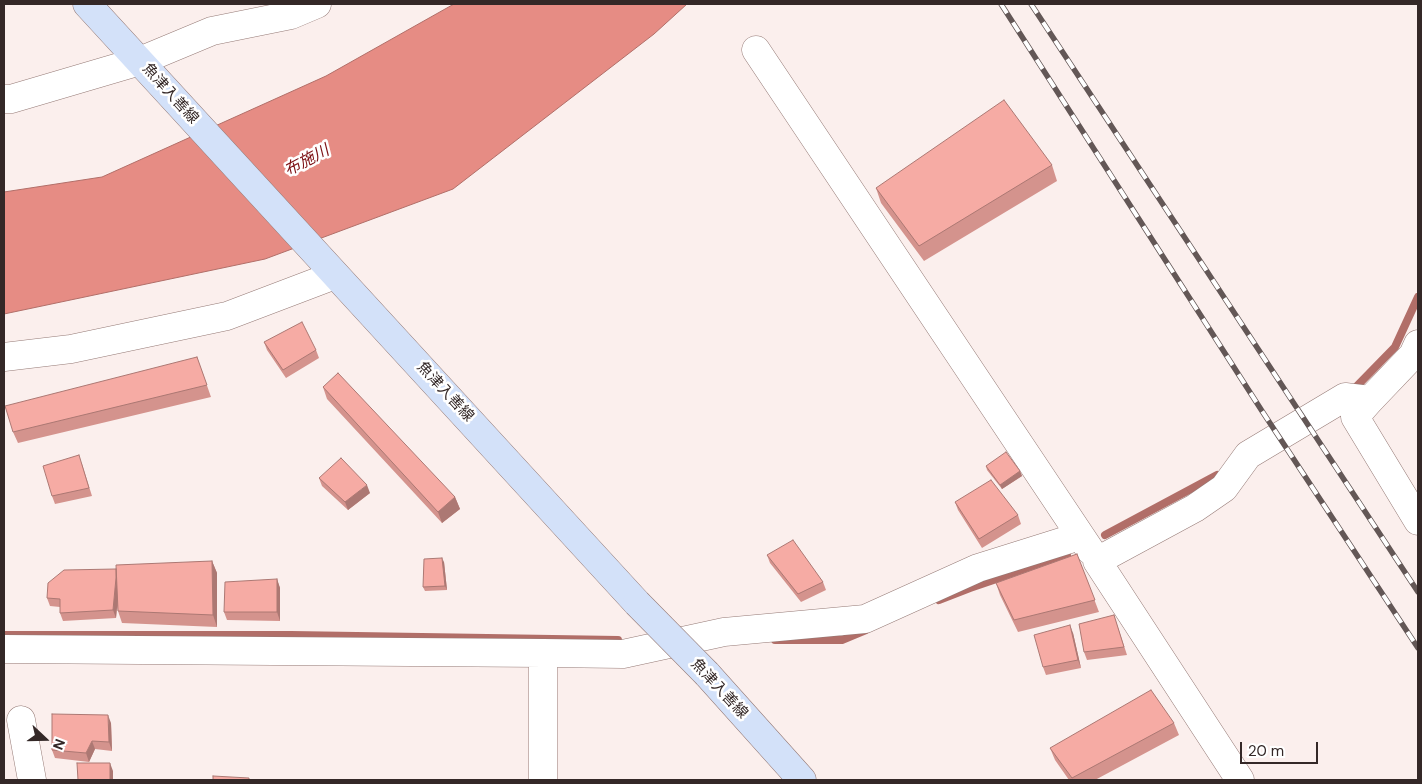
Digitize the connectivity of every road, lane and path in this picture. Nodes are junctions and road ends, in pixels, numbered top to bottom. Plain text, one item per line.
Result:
1 (87, 4) edge
2 (317, 4) edge
3 (756, 50) dead end
4 (147, 70) junction
5 (4, 99) edge
6 (330, 269) junction
7 (1418, 344) edge
8 (4, 357) edge
9 (1370, 400) junction
10 (1418, 521) edge
11 (1080, 536) junction
12 (1097, 561) junction
13 (4, 649) edge
14 (543, 653) junction
15 (20, 720) dead end
16 (32, 780) edge
17 (543, 780) edge
18 (802, 780) edge
19 (1240, 780) edge

1 - 4 main road, 魚津入善線
2 - 4 street
3 - 11 street
4 - 5 street
4 - 6 main road, 魚津入善線
6 - 8 street
6 - 18 main road, 魚津入善線, bridge
7 - 9 street
9 - 10 street
9 - 12 street
11 - 12 street
11 - 14 street
12 - 19 street
13 - 14 street
14 - 17 street
15 - 16 street

